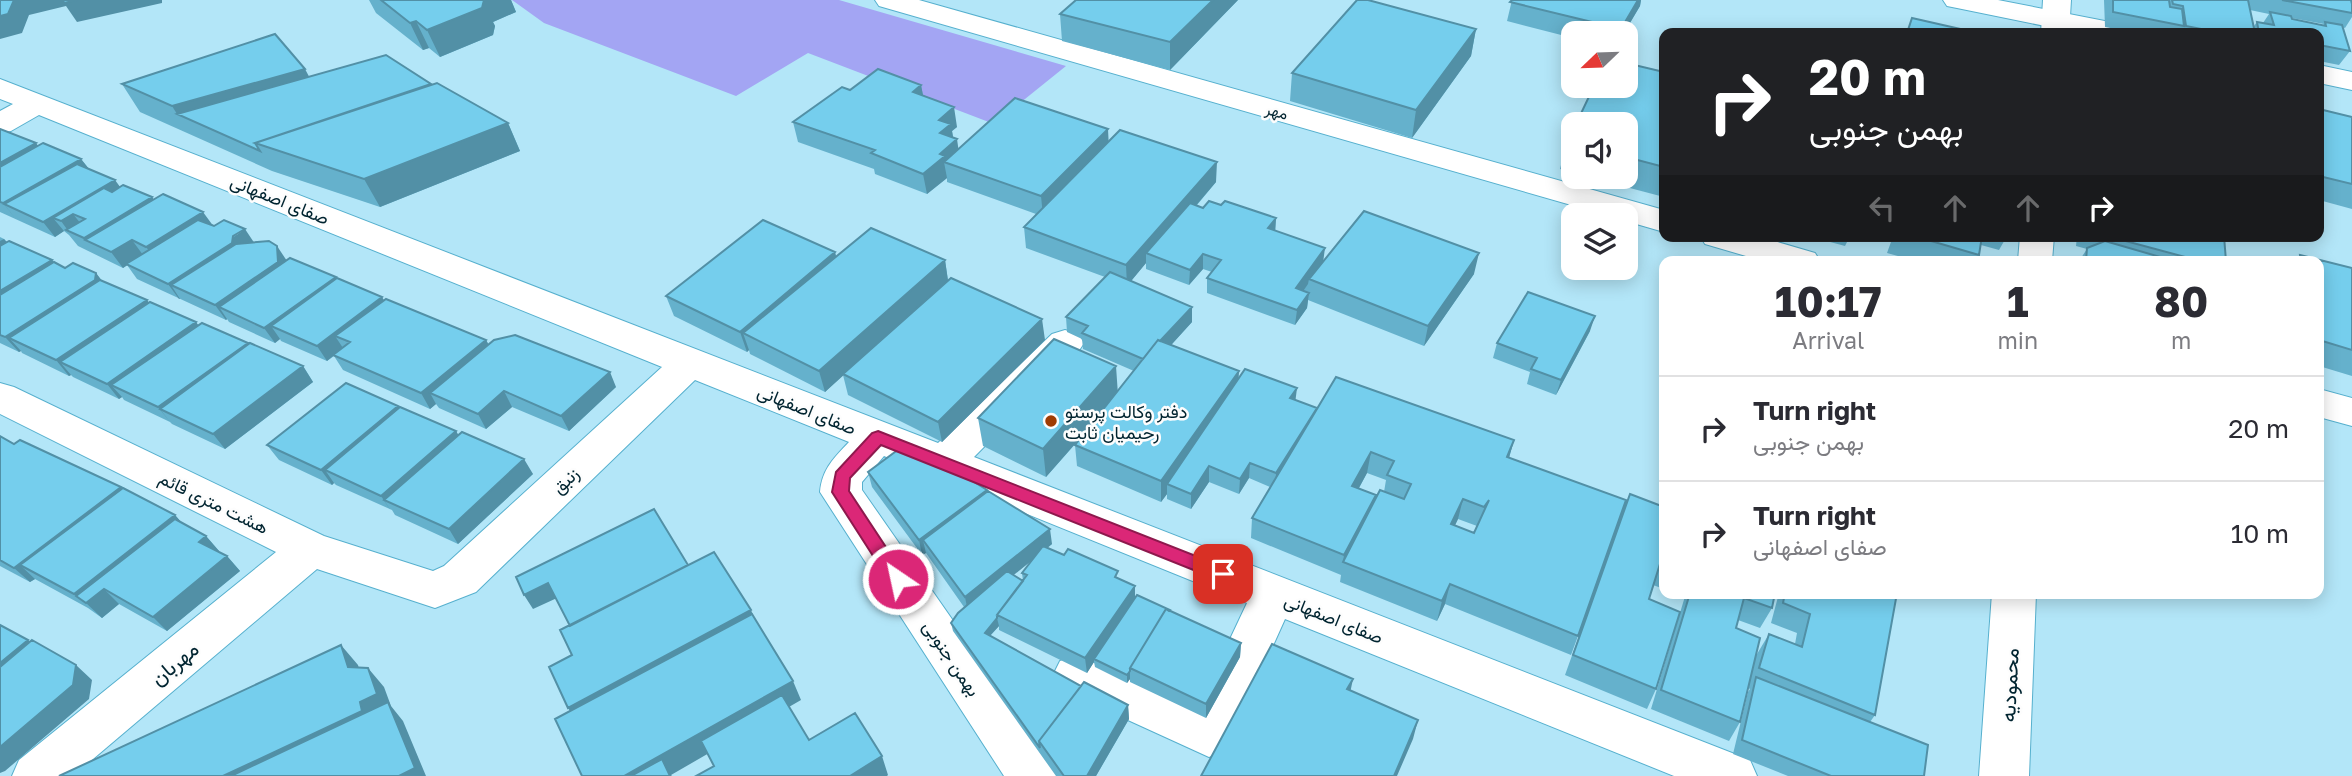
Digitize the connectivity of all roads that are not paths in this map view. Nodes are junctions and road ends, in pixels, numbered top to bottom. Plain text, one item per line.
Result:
1 (889, 0) edge
2 (1956, 0) edge
3 (2056, 18) edge
4 (2099, 28) edge
5 (2324, 75) edge
6 (2352, 80) edge
7 (0, 88) edge
8 (38, 103) junction
9 (0, 124) edge
10 (1659, 220) edge
11 (1738, 242) edge
12 (1786, 256) edge
13 (1065, 343) edge
14 (691, 362) junction
15 (0, 397) edge
16 (2324, 404) edge
17 (2352, 412) edge
18 (878, 437) junction
19 (943, 463) junction
20 (310, 549) junction
21 (435, 590) joint
22 (1274, 594) junction
23 (2014, 599) edge
24 (1076, 675) edge
25 (37, 776) edge
26 (1032, 776) edge
27 (1731, 776) edge
28 (2004, 776) edge

1 - 10 street, مهر
2 - 3 street
3 - 4 street
5 - 6 street
7 - 8 street, صفای اصفهانی
8 - 9 street
8 - 14 street, صفای اصفهانی
11 - 12 street
13 - 19 street
14 - 18 street, صفای اصفهانی
14 - 21 street, زنبق
15 - 20 street, هشت متری قائم
16 - 17 street
18 - 19 street, صفای اصفهانی
18 - 26 street, بهمن جنوبی
19 - 22 street, صفای اصفهانی
20 - 21 street, هشت متری قائم
20 - 25 street, مهربان
22 - 24 street
22 - 27 street, صفای اصفهانی
23 - 28 street, محمودیه

